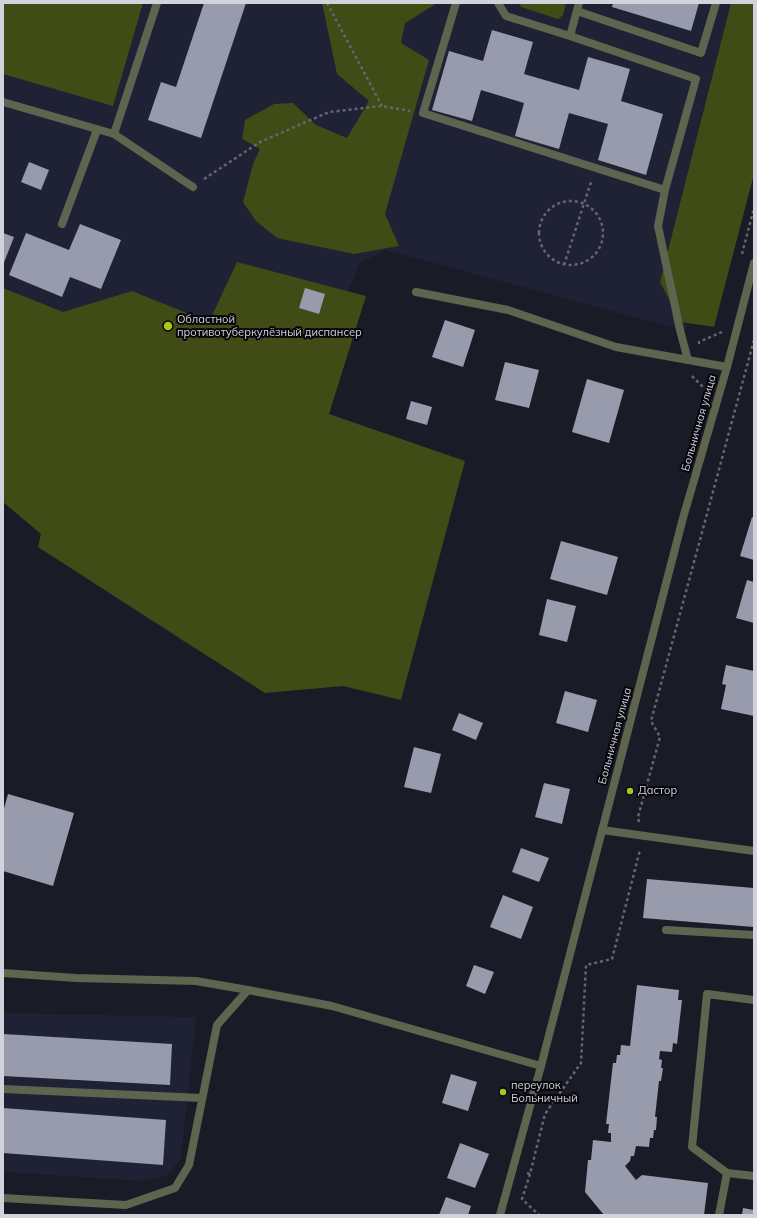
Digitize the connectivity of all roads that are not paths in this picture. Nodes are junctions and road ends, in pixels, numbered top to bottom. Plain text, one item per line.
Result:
1 (158, 3) edge
2 (456, 3) edge
3 (498, 3) edge
4 (716, 3) edge
5 (578, 7) edge
6 (570, 36) junction
7 (3, 102) edge
8 (97, 130) junction
9 (114, 134) junction
10 (193, 187) road end
11 (666, 190) junction
12 (62, 224) dead end
13 (754, 263) edge
14 (416, 292) dead end
15 (688, 360) junction
16 (727, 367) junction
17 (602, 830) junction
18 (754, 851) edge
19 (666, 930) dead end
20 (754, 935) edge
21 (3, 973) edge
22 (248, 990) junction
23 (754, 1000) edge
24 (541, 1066) junction
25 (3, 1089) edge
26 (202, 1098) junction
27 (727, 1173) junction
28 (754, 1176) edge
29 (3, 1198) edge
30 (500, 1215) edge
31 (719, 1215) edge

1 - 9 street
2 - 11 street
3 - 6 street
4 - 5 street
5 - 6 street
6 - 11 street
7 - 8 street
8 - 9 street
8 - 12 street
9 - 10 street
11 - 15 street
13 - 16 street, Больничная улица
14 - 15 street
15 - 16 street
16 - 17 street, Больничная улица
17 - 18 street
17 - 24 street, Больничная улица
19 - 20 street
21 - 22 street
22 - 24 street
22 - 26 street
23 - 27 street
24 - 30 street, Больничная улица
25 - 26 street
26 - 29 street
27 - 28 street
27 - 31 street

